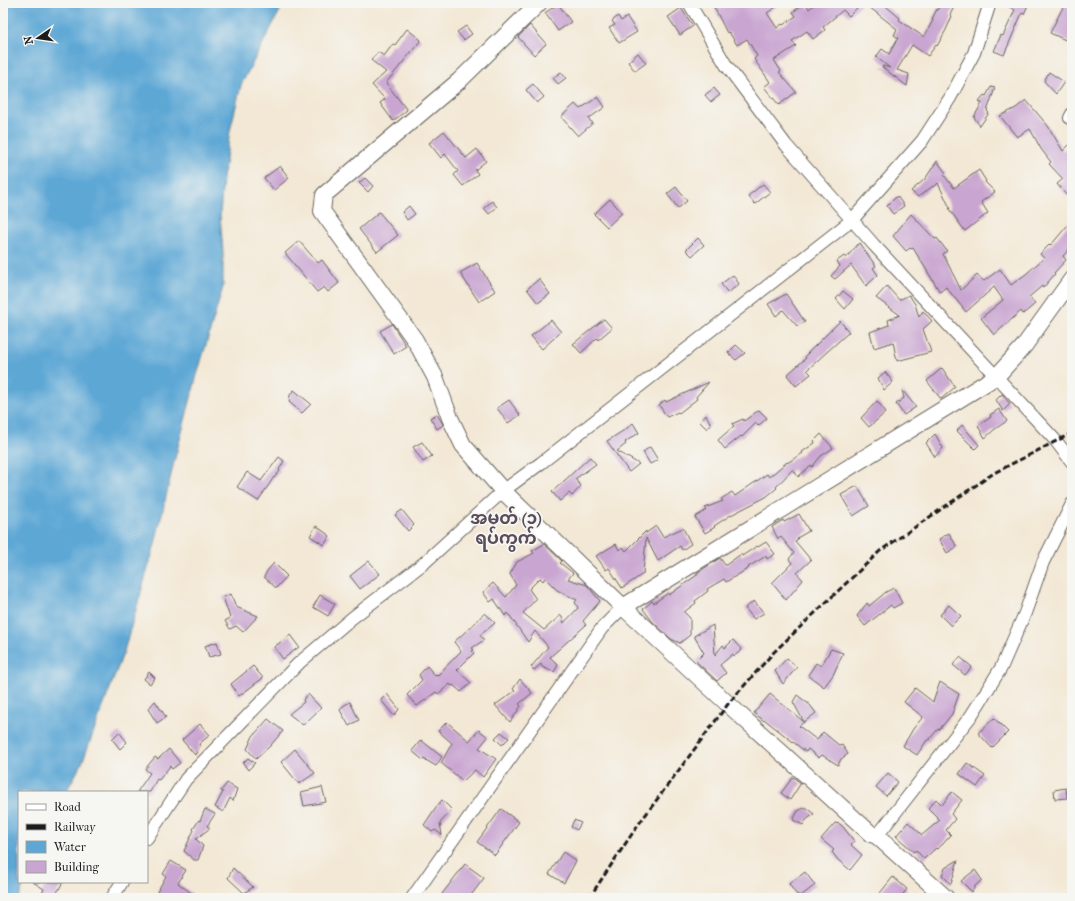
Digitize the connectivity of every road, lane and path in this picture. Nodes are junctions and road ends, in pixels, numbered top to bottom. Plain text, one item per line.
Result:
1 (540, 3) edge
2 (689, 3) edge
3 (990, 3) edge
4 (1072, 114) edge
5 (1072, 120) edge
6 (852, 220) junction
7 (1072, 279) edge
8 (997, 376) junction
9 (1072, 462) edge
10 (503, 491) junction
11 (1072, 504) edge
12 (624, 607) junction
13 (148, 836) edge
14 (877, 836) junction
15 (121, 883) edge
16 (112, 898) edge
17 (412, 898) edge
18 (946, 898) edge

1 - 10 main road
2 - 6 street
3 - 6 street
4 - 5 street
6 - 8 street
6 - 10 street
7 - 8 main road
8 - 9 street
8 - 12 main road
10 - 12 main road
10 - 13 street
11 - 14 street
12 - 14 main road
12 - 17 street
14 - 18 main road
15 - 16 street

